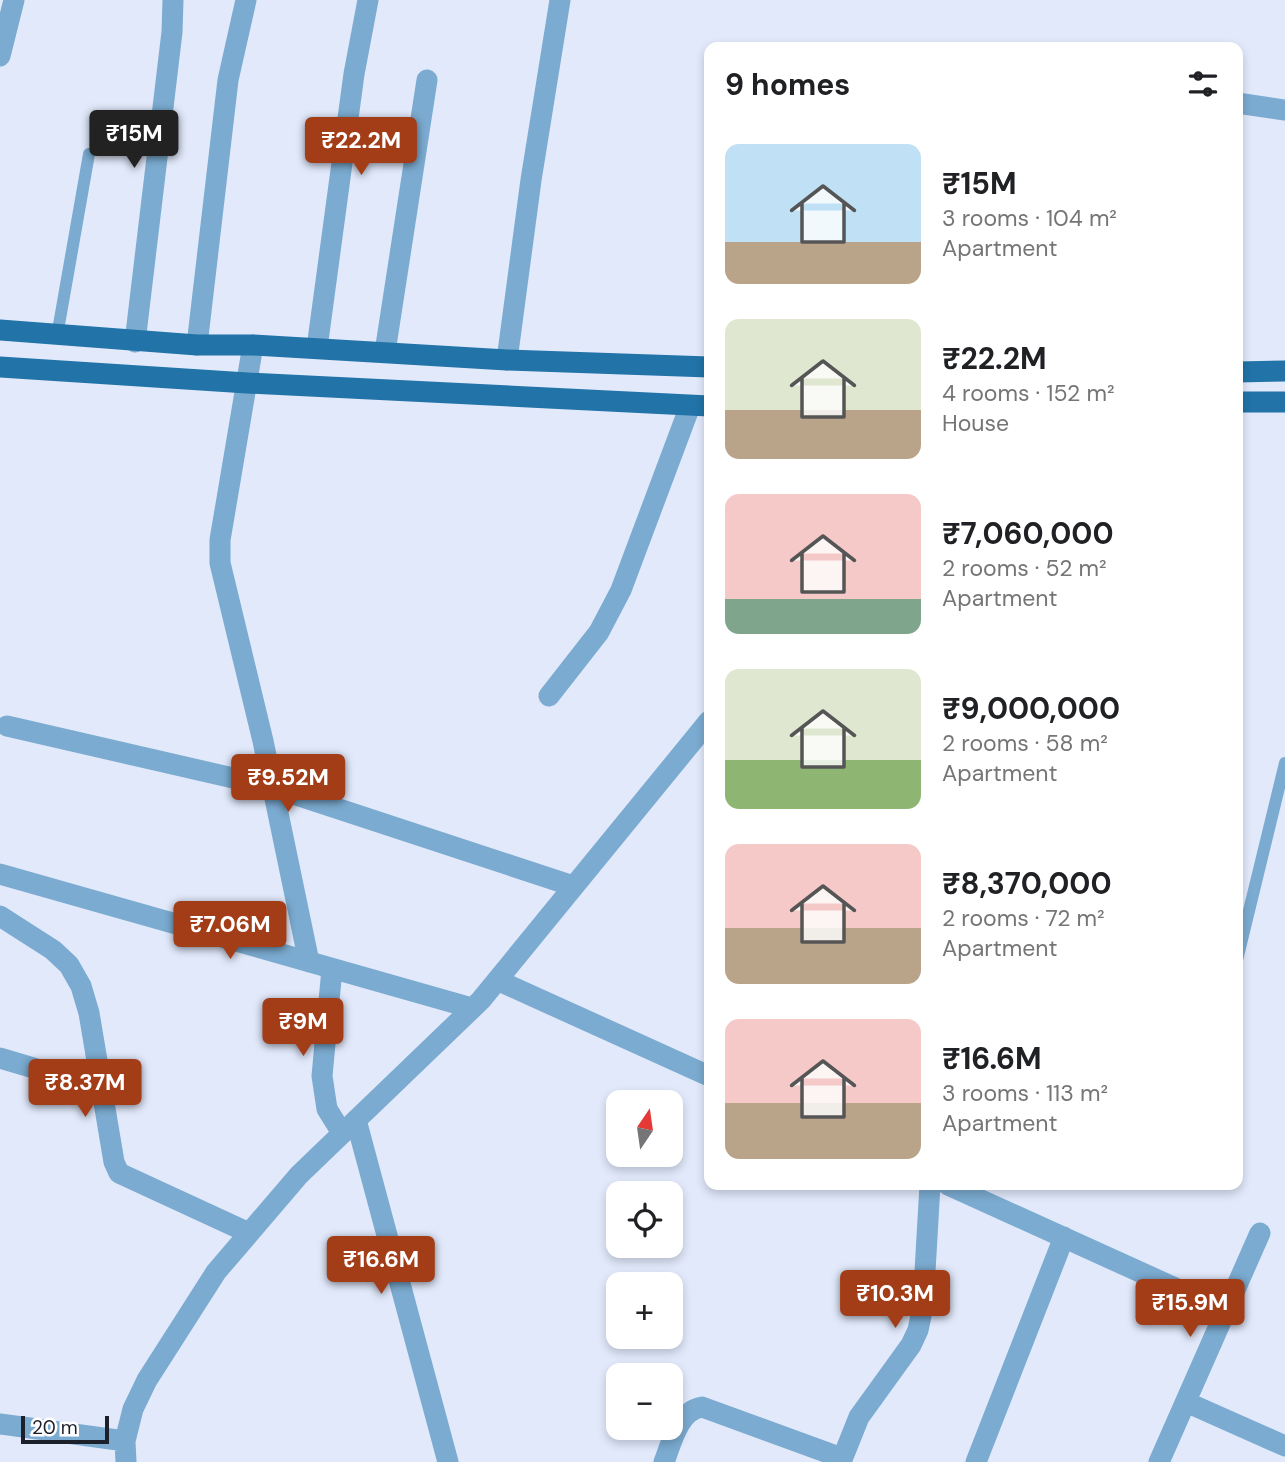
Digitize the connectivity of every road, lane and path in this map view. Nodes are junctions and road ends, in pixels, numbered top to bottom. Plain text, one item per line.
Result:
1 (14, 0) edge
2 (173, 0) edge
3 (246, 0) edge
4 (368, 0) edge
5 (560, 0) edge
6 (0, 55) edge
7 (427, 80) dead end
8 (1243, 104) edge
9 (1285, 110) edge
10 (89, 153) dead end
11 (0, 330) edge
12 (57, 336) junction
13 (135, 342) junction
14 (197, 345) junction
15 (253, 345) junction
16 (317, 348) junction
17 (385, 352) junction
18 (507, 360) junction
19 (0, 367) edge
20 (704, 367) edge
21 (1285, 371) edge
22 (1243, 372) edge
23 (247, 383) junction
24 (1243, 402) edge
25 (1285, 402) edge
26 (699, 406) edge
27 (549, 696) dead end
28 (7, 726) dead end
29 (704, 727) edge
30 (1285, 763) edge
31 (272, 787) junction
32 (0, 874) edge
33 (573, 887) junction
34 (0, 916) edge
35 (1243, 935) edge
36 (309, 962) junction
37 (332, 968) junction
38 (496, 980) junction
39 (472, 1008) junction
40 (0, 1058) edge
41 (704, 1074) edge
42 (102, 1088) junction
43 (349, 1126) junction
44 (930, 1190) edge
45 (959, 1190) edge
46 (249, 1233) junction
47 (1260, 1233) dead end
48 (1064, 1237) junction
49 (1226, 1311) junction
50 (1186, 1402) junction
51 (0, 1424) edge
52 (1285, 1446) edge
53 (125, 1451) edge
54 (841, 1460) edge
55 (448, 1462) edge
56 (664, 1462) edge
57 (976, 1462) edge
58 (1159, 1462) edge

1 - 6 street
2 - 13 street
3 - 14 street
4 - 16 street
5 - 18 street
7 - 17 street
8 - 9 street
10 - 12 lane
11 - 12 main road
12 - 13 main road
13 - 14 main road
14 - 15 main road
15 - 16 main road
15 - 23 street
16 - 17 main road
17 - 18 main road
18 - 20 main road
19 - 23 main road
21 - 22 main road
23 - 26 main road
23 - 31 street
24 - 25 main road
26 - 27 street
28 - 31 street
29 - 33 street
30 - 35 lane
31 - 33 street
31 - 36 street
32 - 36 street
33 - 38 street
34 - 42 street
36 - 37 street
37 - 39 street
37 - 43 street
38 - 39 street
38 - 41 street
39 - 43 street
40 - 42 street
42 - 46 street
43 - 46 street
43 - 55 street
44 - 54 street
45 - 48 street
46 - 53 street
47 - 49 street
48 - 49 street
48 - 57 street
49 - 50 street
50 - 52 street
50 - 58 street
51 - 53 street
54 - 56 street

